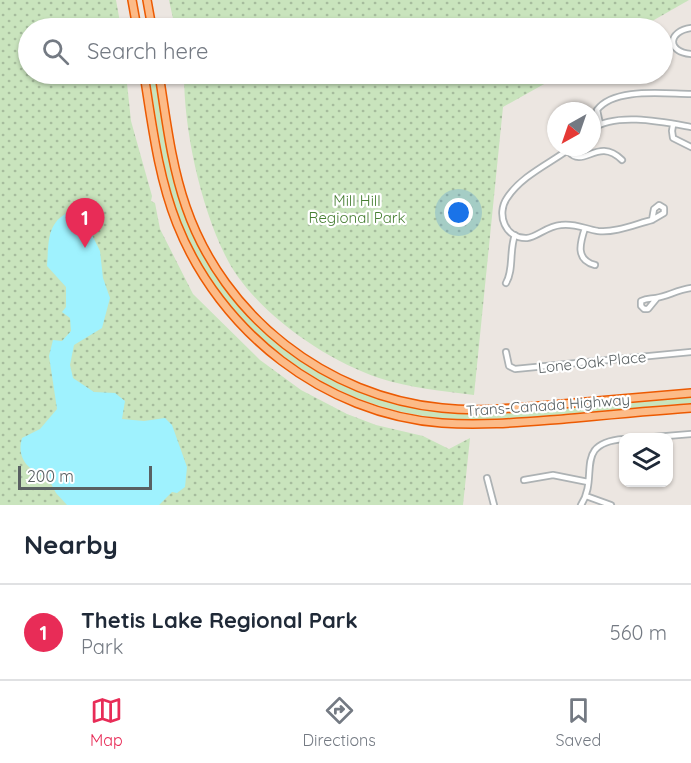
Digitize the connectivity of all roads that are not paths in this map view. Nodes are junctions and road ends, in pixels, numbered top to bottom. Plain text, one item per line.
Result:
1 (132, 0) edge
2 (149, 0) edge
3 (135, 18) edge
4 (151, 18) edge
5 (691, 28) edge
6 (691, 54) edge
7 (146, 84) edge
8 (161, 84) edge
9 (691, 94) edge
10 (601, 104) edge
11 (601, 124) edge
12 (674, 125) junction
13 (691, 127) edge
14 (691, 147) edge
15 (601, 151) edge
16 (560, 156) edge
17 (622, 160) dead end
18 (652, 219) dead end
19 (585, 228) junction
20 (515, 235) junction
21 (595, 265) dead end
22 (506, 283) dead end
23 (691, 288) edge
24 (657, 298) dead end
25 (506, 352) dead end
26 (691, 352) edge
27 (691, 393) edge
28 (691, 408) edge
29 (691, 434) edge
30 (673, 435) edge
31 (619, 439) edge
32 (487, 478) dead end
33 (524, 480) dead end
34 (588, 482) junction
35 (586, 496) junction
36 (494, 505) edge
37 (581, 505) edge
38 (611, 505) edge

1 - 3 highway
2 - 4 highway
5 - 6 street
7 - 28 highway, Trans-Canada Highway
8 - 27 highway, Trans-Canada Highway
9 - 10 street
11 - 12 street
12 - 13 street
12 - 14 street
15 - 17 street
16 - 20 street
18 - 19 street
19 - 20 street
19 - 21 street
20 - 22 street
23 - 24 street
25 - 26 street, Lone Oak Place
29 - 30 street
31 - 34 street
32 - 36 street
33 - 34 street
34 - 35 street
35 - 37 street
35 - 38 street

